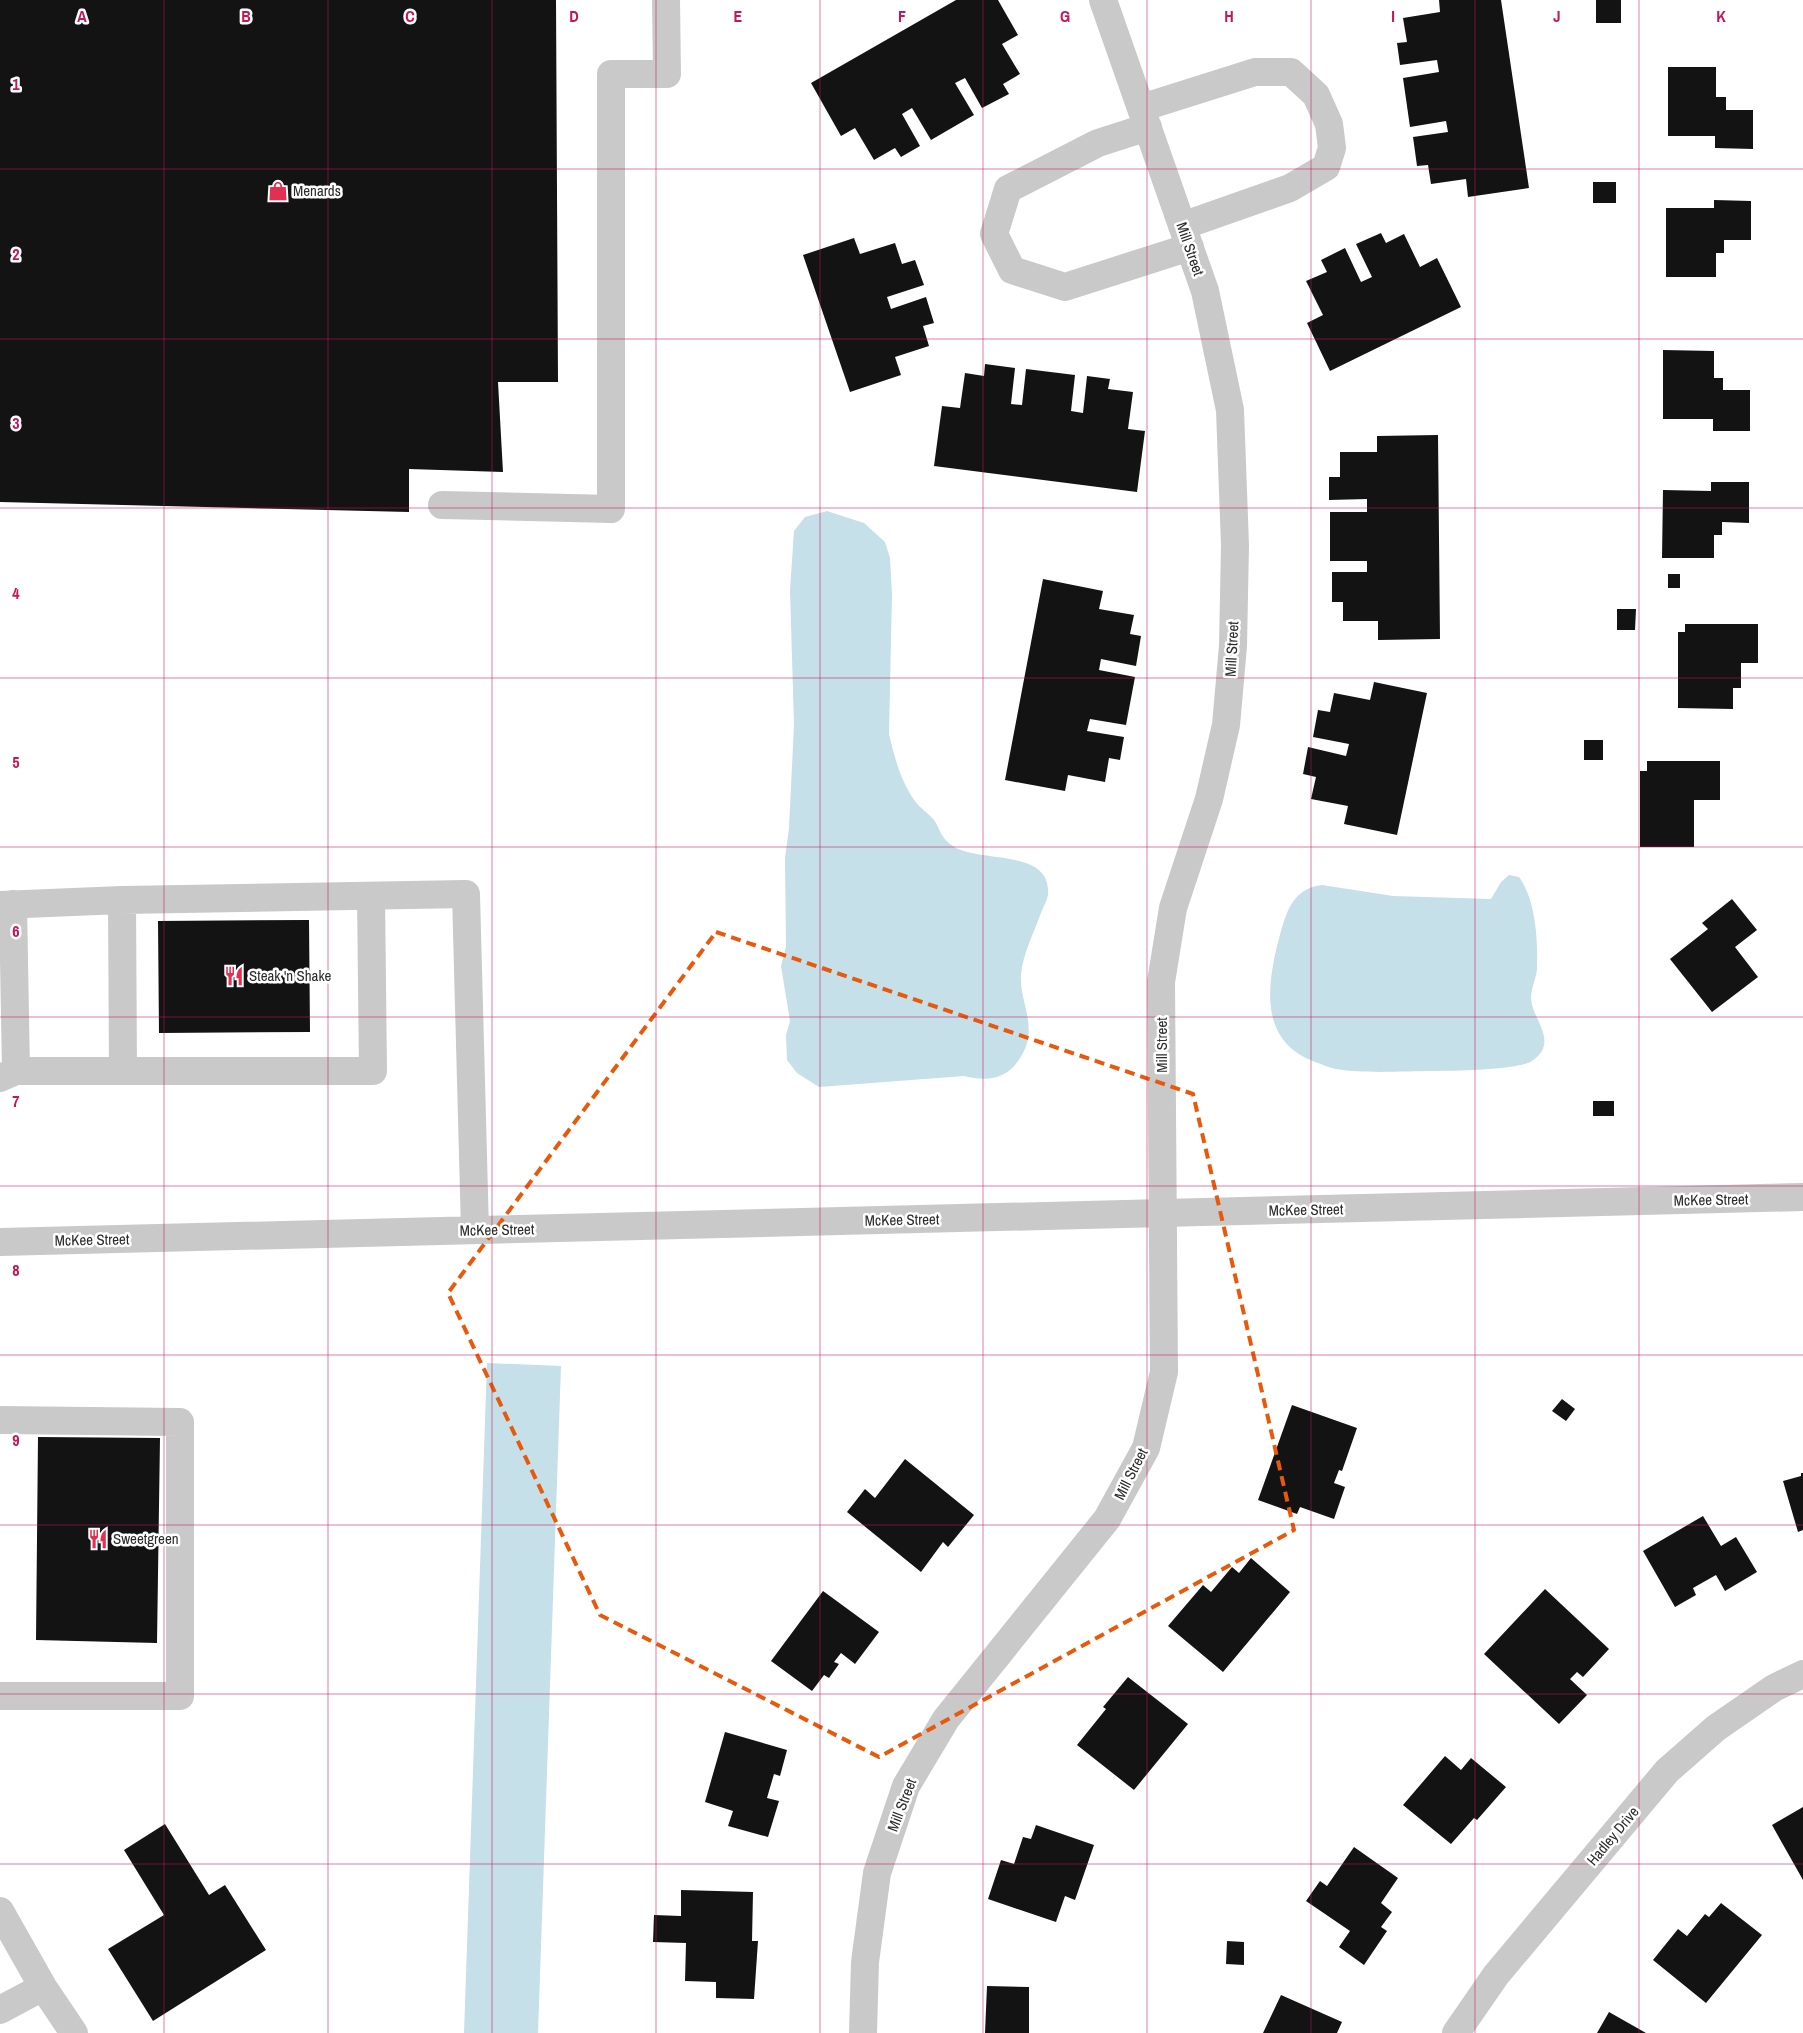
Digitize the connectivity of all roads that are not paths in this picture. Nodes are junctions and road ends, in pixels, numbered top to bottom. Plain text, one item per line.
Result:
1 (666, 0) edge
2 (1104, 0) edge
3 (1145, 117) junction
4 (1186, 237) junction
5 (442, 505) dead end
6 (371, 896) junction
7 (122, 900) junction
8 (6, 904) edge
9 (123, 1071) junction
10 (8, 1075) edge
11 (1803, 1197) edge
12 (1162, 1214) junction
13 (475, 1230) junction
14 (0, 1242) edge
15 (0, 1420) edge
16 (1803, 1674) edge
17 (0, 1696) edge
18 (0, 1911) edge
19 (43, 1987) junction
20 (0, 2010) edge
21 (74, 2033) edge
22 (863, 2033) edge
23 (1456, 2033) edge

1 - 5 street
2 - 3 street, Mill Street
3 - 4 street, Mill Street
3 - 4 street
3 - 4 street
4 - 12 street, Mill Street
6 - 7 street
6 - 9 street
6 - 13 street
7 - 8 street
7 - 9 street
8 - 10 street
9 - 10 street
11 - 12 street, McKee Street
12 - 13 street, McKee Street
12 - 22 street, Mill Street
13 - 14 street, McKee Street
15 - 17 street
16 - 23 street, Hadley Drive
18 - 19 street
19 - 20 street
19 - 21 street

